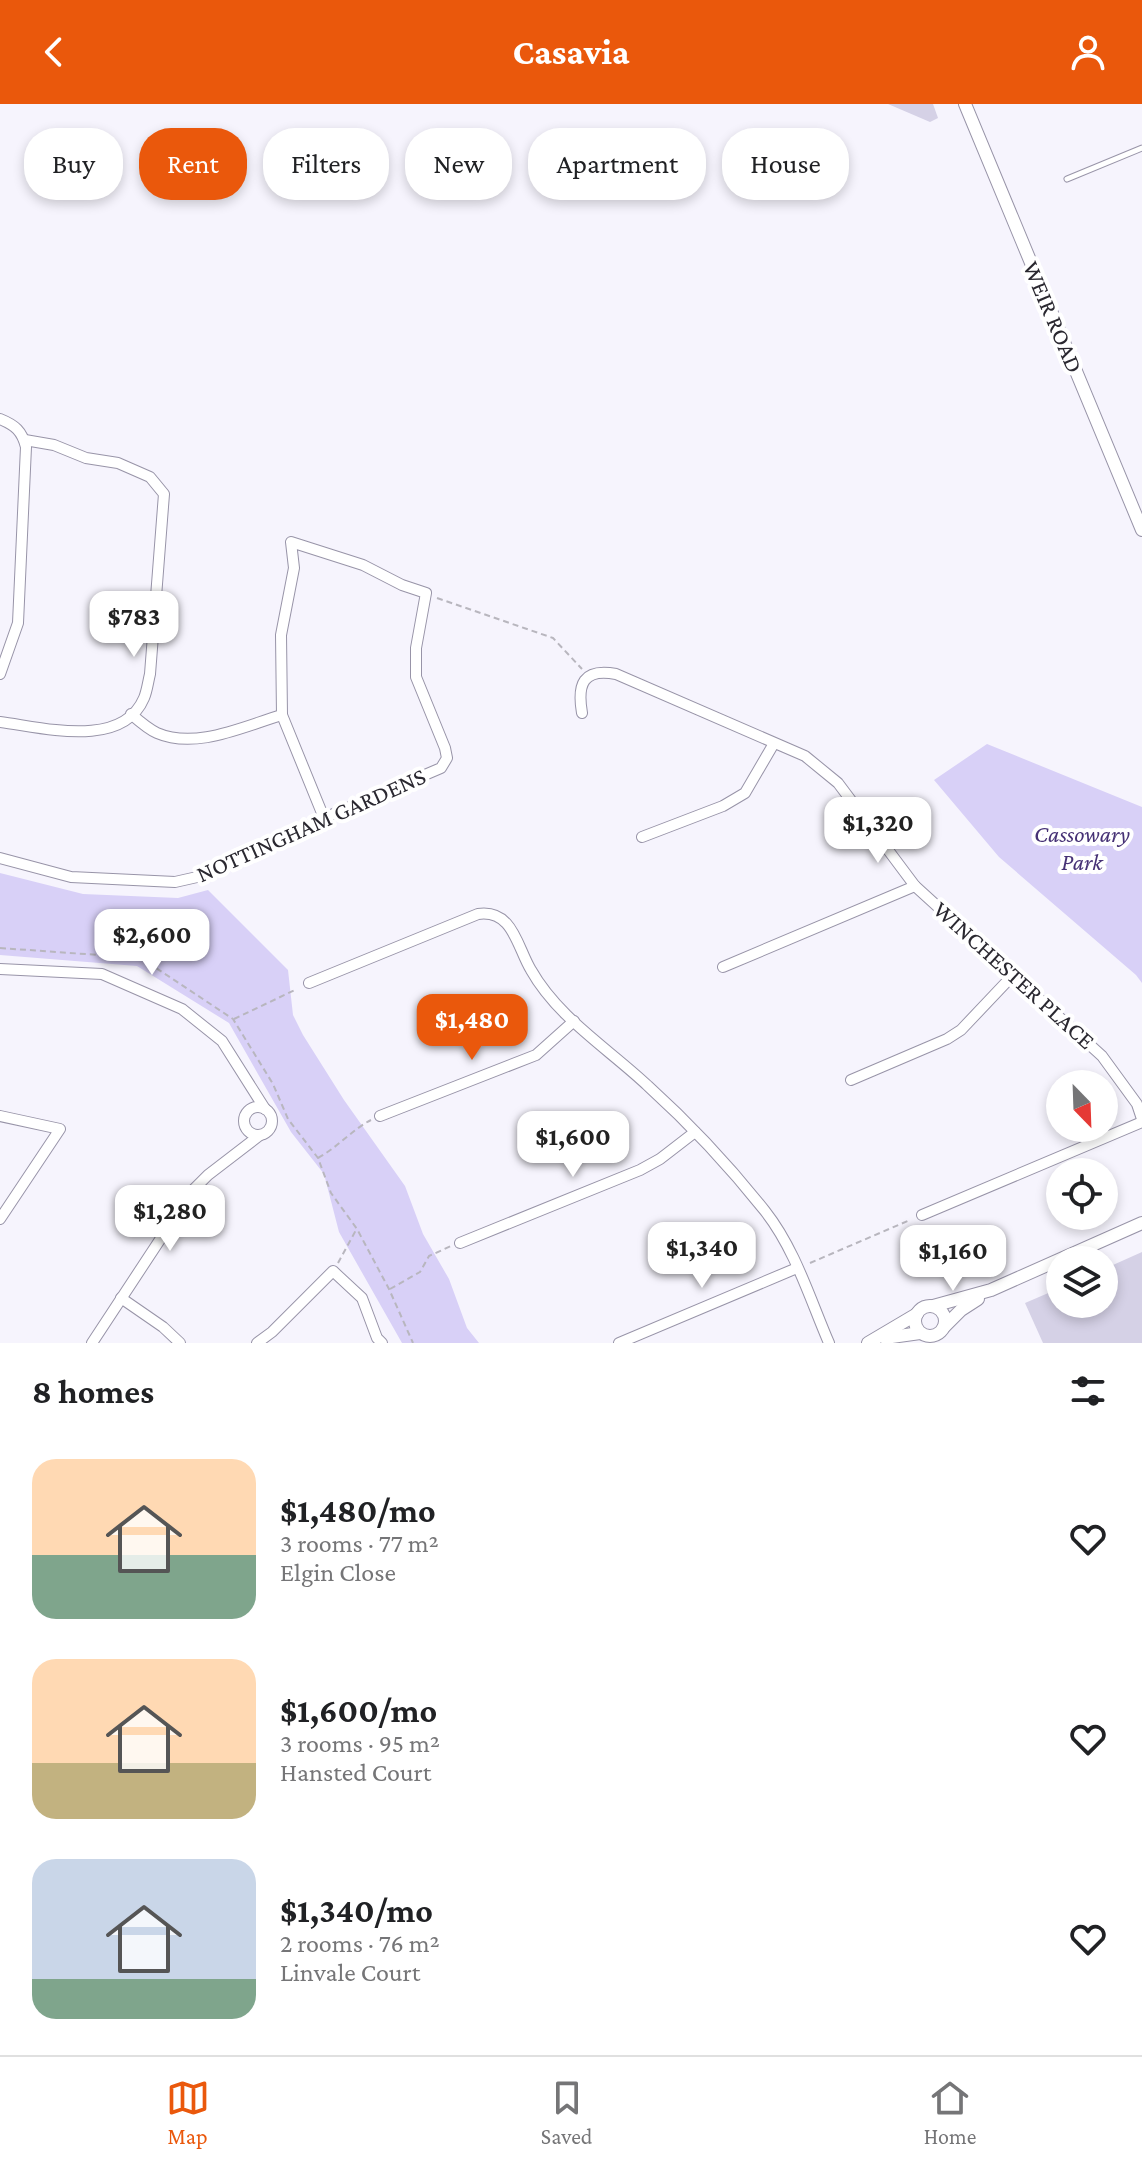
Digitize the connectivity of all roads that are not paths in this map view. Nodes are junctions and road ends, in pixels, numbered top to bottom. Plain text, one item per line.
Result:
1 (965, 104) edge
2 (1142, 148) edge
3 (1067, 179) dead end
4 (0, 419) edge
5 (25, 440) junction
6 (1142, 530) edge
7 (0, 674) edge
8 (582, 713) dead end
9 (131, 714) junction
10 (282, 715) junction
11 (0, 722) edge
12 (773, 745) junction
13 (324, 818) junction
14 (642, 837) dead end
15 (0, 858) edge
16 (915, 886) junction
17 (723, 967) dead end
18 (0, 969) edge
19 (1014, 974) junction
20 (309, 983) road end
21 (574, 1021) junction
22 (851, 1080) dead end
23 (249, 1085) junction
24 (265, 1109) junction
25 (249, 1111) junction
26 (0, 1116) edge
27 (380, 1116) road end
28 (1142, 1121) edge
29 (248, 1131) junction
30 (695, 1132) junction
31 (260, 1135) junction
32 (236, 1152) junction
33 (922, 1215) road end
34 (0, 1219) edge
35 (1142, 1223) edge
36 (460, 1243) road end
37 (797, 1268) junction
38 (991, 1290) junction
39 (121, 1298) junction
40 (933, 1306) junction
41 (917, 1314) junction
42 (944, 1334) edge
43 (925, 1337) edge
44 (871, 1342) edge
45 (92, 1343) edge
46 (180, 1343) edge
47 (257, 1343) edge
48 (382, 1343) edge
49 (619, 1343) edge
50 (829, 1343) edge

1 - 6 street, WEIR ROAD
2 - 3 lane
4 - 5 street
5 - 7 street
5 - 9 street
8 - 12 street, WINCHESTER PLACE
9 - 10 street
9 - 11 street
10 - 13 street
10 - 13 street, NOTTINGHAM GARDENS
12 - 14 street
12 - 16 street, WINCHESTER PLACE
13 - 15 street, NOTTINGHAM GARDENS
16 - 17 street
16 - 19 street, WINCHESTER PLACE
18 - 23 street
19 - 22 street
19 - 28 street, WINCHESTER PLACE
20 - 21 street
21 - 27 street
21 - 30 street
23 - 24 street
23 - 25 street
24 - 25 street
24 - 31 street
25 - 29 street
26 - 34 street
28 - 33 street
29 - 31 street
29 - 32 street
30 - 36 street
30 - 37 street
31 - 32 street
32 - 39 street
35 - 38 street
37 - 49 street
37 - 50 street
38 - 40 street
38 - 42 street
39 - 45 street
39 - 46 street
40 - 41 street
40 - 42 street
41 - 43 street
41 - 44 street
42 - 43 street
43 - 44 street
47 - 48 street

